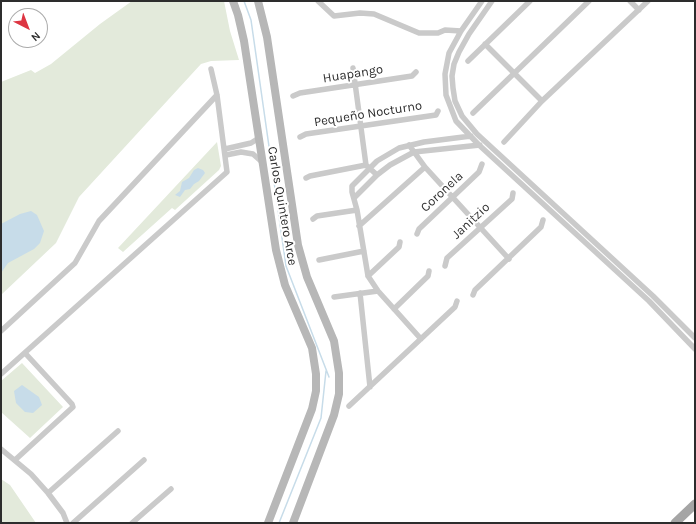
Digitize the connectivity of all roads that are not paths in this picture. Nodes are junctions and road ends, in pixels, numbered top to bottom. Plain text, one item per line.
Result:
1 (233, 1) edge
2 (258, 1) edge
3 (318, 1) edge
4 (482, 1) edge
5 (492, 1) edge
6 (530, 1) edge
7 (589, 1) edge
8 (630, 1) edge
9 (646, 2) edge
10 (638, 10) junction
11 (461, 31) junction
12 (485, 44) junction
13 (468, 61) dead end
14 (353, 68) dead end
15 (210, 69) dead end
16 (416, 72) dead end
17 (514, 73) junction
18 (355, 84) junction
19 (217, 95) junction
20 (293, 96) dead end
21 (542, 101) junction
22 (438, 111) dead end
23 (473, 113) dead end
24 (361, 126) junction
25 (477, 134) junction
26 (469, 136) junction
27 (300, 137) dead end
28 (258, 138) junction
29 (486, 142) junction
30 (504, 142) dead end
31 (409, 145) junction
32 (479, 146) junction
33 (225, 149) junction
34 (241, 149) junction
35 (414, 152) junction
36 (226, 155) junction
37 (262, 162) junction
38 (482, 164) dead end
39 (425, 166) junction
40 (368, 167) junction
41 (377, 175) junction
42 (306, 178) dead end
43 (513, 193) dead end
44 (453, 197) junction
45 (354, 198) junction
46 (357, 210) junction
47 (313, 219) dead end
48 (543, 220) dead end
49 (360, 226) junction
50 (481, 228) junction
51 (584, 232) junction
52 (417, 234) dead end
53 (580, 237) junction
54 (400, 242) dead end
55 (364, 251) junction
56 (509, 259) junction
57 (319, 260) dead end
58 (445, 266) dead end
59 (429, 271) dead end
60 (368, 276) junction
61 (378, 291) junction
62 (360, 293) junction
63 (473, 295) dead end
64 (653, 296) junction
65 (334, 297) dead end
66 (457, 300) dead end
67 (649, 301) junction
68 (394, 309) junction
69 (1, 331) edge
70 (421, 338) junction
71 (695, 338) edge
72 (695, 349) edge
73 (25, 353) junction
74 (1, 374) edge
75 (370, 386) junction
76 (349, 406) dead end
77 (118, 431) dead end
78 (1, 449) edge
79 (15, 460) junction
80 (144, 460) dead end
81 (171, 489) dead end
82 (48, 493) junction
83 (695, 504) edge
84 (67, 523) edge
85 (73, 523) edge
86 (132, 523) edge
87 (268, 523) edge
88 (293, 523) edge
89 (675, 523) edge

1 - 28 main road, Carlos Quintero Arce
2 - 88 main road, Carlos Quintero Arce
3 - 11 street
4 - 11 street
5 - 25 street
6 - 12 street
7 - 17 street
8 - 10 street
9 - 10 street
10 - 21 street
11 - 26 street
12 - 13 street
12 - 17 street
14 - 18 street
15 - 19 street
16 - 18 street, Huapango
17 - 21 street
17 - 23 street
18 - 20 street, Huapango
18 - 24 street
19 - 33 street
19 - 69 street
21 - 30 street
22 - 24 street, Pequeño Nocturno
24 - 27 street, Pequeño Nocturno
24 - 40 street
25 - 26 street
25 - 29 street
26 - 31 street
26 - 32 street
28 - 34 street
28 - 37 main road, Carlos Quintero Arce
29 - 32 street
29 - 51 street
31 - 35 street
31 - 40 street
32 - 35 street
32 - 53 street
33 - 34 street
33 - 36 street
34 - 36 street
34 - 37 street
35 - 39 street
35 - 41 street
36 - 73 street
37 - 87 main road, Carlos Quintero Arce
38 - 44 street, Coronela
39 - 44 street
39 - 49 street
40 - 41 street
40 - 42 street
40 - 45 street
41 - 45 street
43 - 50 street, Janitzio
44 - 50 street
44 - 52 street, Coronela
45 - 46 street
46 - 47 street
46 - 49 street
48 - 56 street
49 - 55 street
50 - 56 street
50 - 58 street, Janitzio
51 - 53 street
51 - 64 street
53 - 67 street
54 - 60 street
55 - 57 street
55 - 60 street
56 - 63 street
59 - 68 street
60 - 61 street
61 - 62 street
61 - 68 street
62 - 65 street
62 - 75 street
64 - 67 street
64 - 71 street
66 - 70 street
67 - 72 street
68 - 70 street
70 - 75 street
73 - 74 street
73 - 79 street
75 - 76 street
77 - 82 street
78 - 79 street
79 - 82 street
80 - 85 street
81 - 86 street
82 - 84 street
83 - 89 main road

